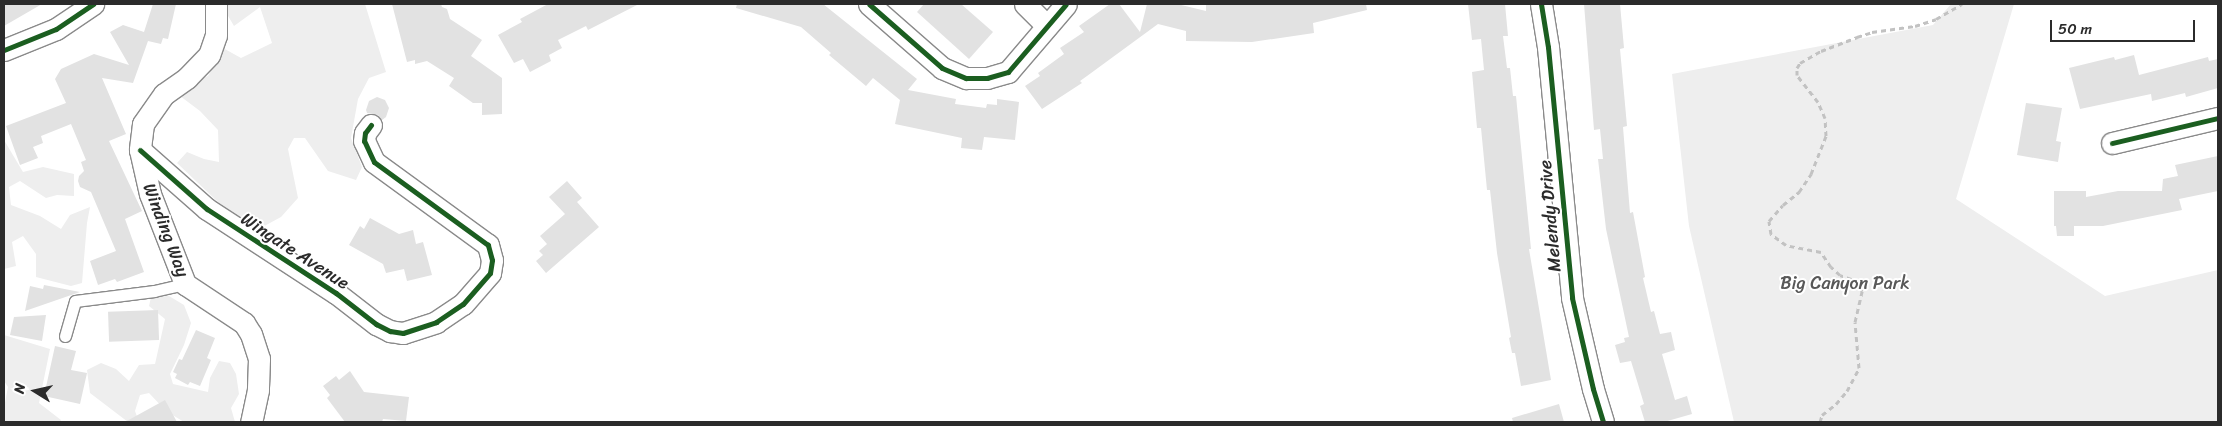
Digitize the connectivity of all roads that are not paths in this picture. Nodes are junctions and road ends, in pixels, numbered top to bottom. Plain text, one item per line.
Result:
1 (92, 4) edge
2 (216, 4) edge
3 (869, 4) edge
4 (1025, 4) edge
5 (1066, 4) edge
6 (1540, 4) edge
7 (1047, 26) junction
8 (4, 50) edge
9 (2218, 118) edge
10 (371, 125) dead end
11 (2112, 143) dead end
12 (140, 150) junction
13 (185, 284) junction
14 (65, 336) dead end
15 (252, 422) edge
16 (1602, 422) edge

1 - 8 street
2 - 12 street, Winding Way
3 - 7 street
4 - 7 street
5 - 7 street
6 - 16 street, Melendy Drive
9 - 11 street
10 - 12 street, Wingate Avenue
12 - 13 street, Winding Way
13 - 14 lane
13 - 15 street, Winding Way

